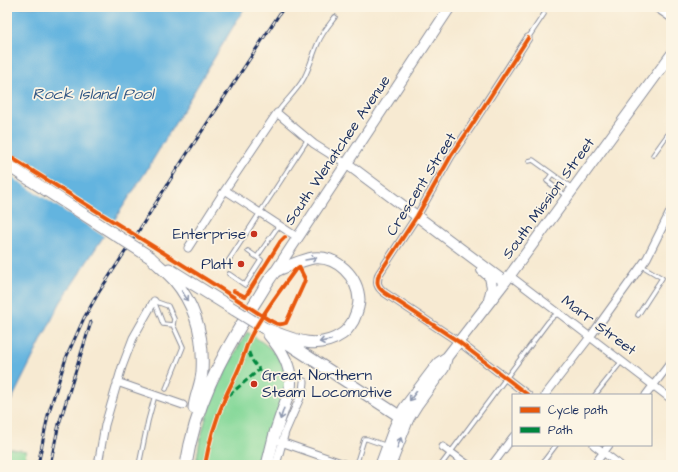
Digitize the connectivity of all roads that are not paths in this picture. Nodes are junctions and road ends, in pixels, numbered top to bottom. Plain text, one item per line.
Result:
1 (450, 7) edge
2 (658, 7) edge
3 (544, 14) dead end
4 (671, 16) edge
5 (336, 17) dead end
6 (528, 38) joint
7 (671, 55) edge
8 (277, 113) junction
9 (671, 130) edge
10 (308, 139) junction
11 (653, 155) dead end
12 (529, 161) dead end
13 (346, 163) junction
14 (7, 165) edge
15 (552, 174) junction
16 (226, 190) junction
17 (570, 193) junction
18 (671, 210) edge
19 (260, 212) junction
20 (417, 216) junction
21 (279, 225) junction
22 (297, 237) junction
23 (188, 248) dead end
24 (248, 251) dead end
25 (150, 257) junction
26 (257, 257) junction
27 (473, 258) junction
28 (227, 262) dead end
29 (642, 266) junction
30 (275, 272) junction
31 (229, 274) dead end
32 (507, 278) junction
33 (154, 301) junction
34 (488, 304) junction
35 (560, 314) junction
36 (638, 316) dead end
37 (173, 325) junction
38 (264, 328) junction
39 (590, 337) junction
40 (459, 342) junction
41 (622, 361) junction
42 (671, 362) edge
43 (505, 377) junction
44 (117, 382) junction
45 (304, 382) dead end
46 (653, 385) junction
47 (166, 389) dead end
48 (527, 394) edge
49 (546, 394) edge
50 (596, 394) edge
51 (647, 394) edge
52 (155, 395) junction
53 (671, 399) edge
54 (183, 405) dead end
55 (403, 419) junction
56 (195, 423) junction
57 (512, 438) edge
58 (282, 442) junction
59 (388, 446) junction
60 (555, 446) edge
61 (595, 446) edge
62 (608, 446) edge
63 (443, 448) dead end
64 (450, 452) junction
65 (604, 453) junction
66 (98, 465) edge
67 (139, 465) edge
68 (186, 465) edge
69 (267, 465) edge
70 (276, 465) edge
71 (347, 465) edge
72 (356, 465) edge
73 (381, 465) edge
74 (390, 465) edge
75 (441, 465) edge
76 (468, 465) edge
77 (492, 465) edge
78 (541, 465) edge
79 (594, 465) edge
80 (620, 465) edge

1 - 13 main road, South Wenatchee Avenue
2 - 4 main road
3 - 6 lane
5 - 8 lane
6 - 20 street, Crescent Street
7 - 17 main road, South Mission Street
8 - 10 street, Marr Street
8 - 16 street
9 - 11 lane
10 - 13 street, Marr Street
10 - 19 lane
12 - 15 lane
13 - 20 main road, Marr Street
13 - 22 main road, South Wenatchee Avenue
14 - 25 main road, bridge
15 - 17 lane
15 - 17 lane
16 - 19 street
16 - 23 street
17 - 32 main road, South Mission Street
18 - 29 street
19 - 21 street
19 - 28 lane
20 - 27 main road, Marr Street
20 - 40 street, Crescent Street
21 - 22 street
21 - 26 lane
22 - 30 main road, South Wenatchee Avenue
24 - 26 lane
25 - 38 main road, bridge
25 -> 56 main road
26 - 31 lane
27 - 32 main road, Marr Street
27 - 34 main road, Marr Street
29 - 36 lane
29 - 39 street
30 -> 38 main road
30 - 56 main road, South Wenatchee Avenue
32 - 34 main road, South Mission Street
32 - 35 street, Marr Street
33 - 37 lane
33 - 37 lane
33 - 44 street
34 - 40 main road, South Mission Street
35 - 39 street, Marr Street
35 - 43 lane
37 - 47 lane
38 - 55 main road
38 -> 69 main road
39 - 41 street, Marr Street
39 - 49 street
40 - 43 street
40 - 55 main road, South Mission Street
41 - 46 street, Marr Street
41 - 50 lane
42 - 46 street
43 - 48 street
43 - 64 lane
44 - 52 street
44 - 66 street
45 - 58 street
46 - 51 street
46 - 53 street, Marr Street
52 - 54 street
52 - 67 lane
55 - 59 main road, South Mission Street
74 -> 55 main road, South Mission Street
56 - 68 main road, South Wenatchee Avenue
57 - 77 street
58 - 70 street
58 - 71 street
59 - 72 lane
59 - 73 main road, South Mission Street
60 - 78 lane
61 - 65 street
62 - 65 street
63 - 64 street
64 - 75 lane
64 - 76 street
65 - 79 street
65 - 80 street

